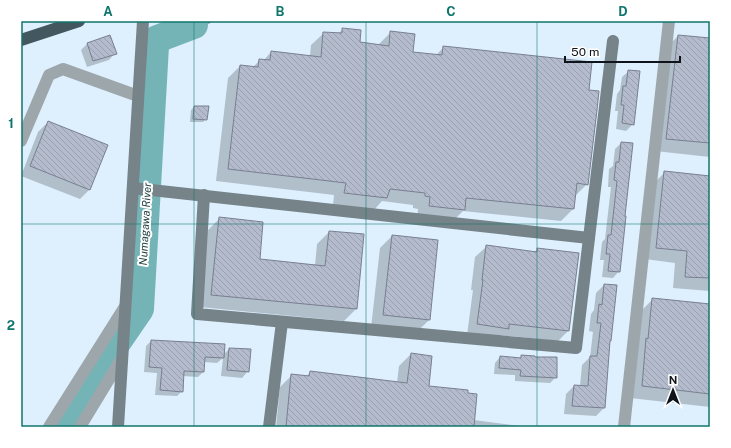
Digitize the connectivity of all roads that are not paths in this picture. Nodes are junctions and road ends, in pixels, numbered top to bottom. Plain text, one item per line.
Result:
1 (80, 21) edge
2 (143, 21) edge
3 (669, 21) edge
4 (21, 40) edge
5 (613, 41) dead end
6 (138, 96) junction
7 (21, 141) edge
8 (133, 188) junction
9 (204, 195) junction
10 (589, 238) junction
11 (126, 310) junction
12 (282, 322) junction
13 (123, 355) junction
14 (49, 427) edge
15 (80, 427) edge
16 (118, 427) edge
17 (269, 427) edge
18 (624, 427) edge

1 - 4 highway
2 - 6 street
3 - 18 street
5 - 10 street
6 - 7 street
6 - 8 street
8 - 9 street
8 - 11 street
9 - 10 street
9 - 12 street
10 - 12 street
11 - 13 street
11 - 14 street
12 - 17 street
13 - 15 street
13 - 16 street

